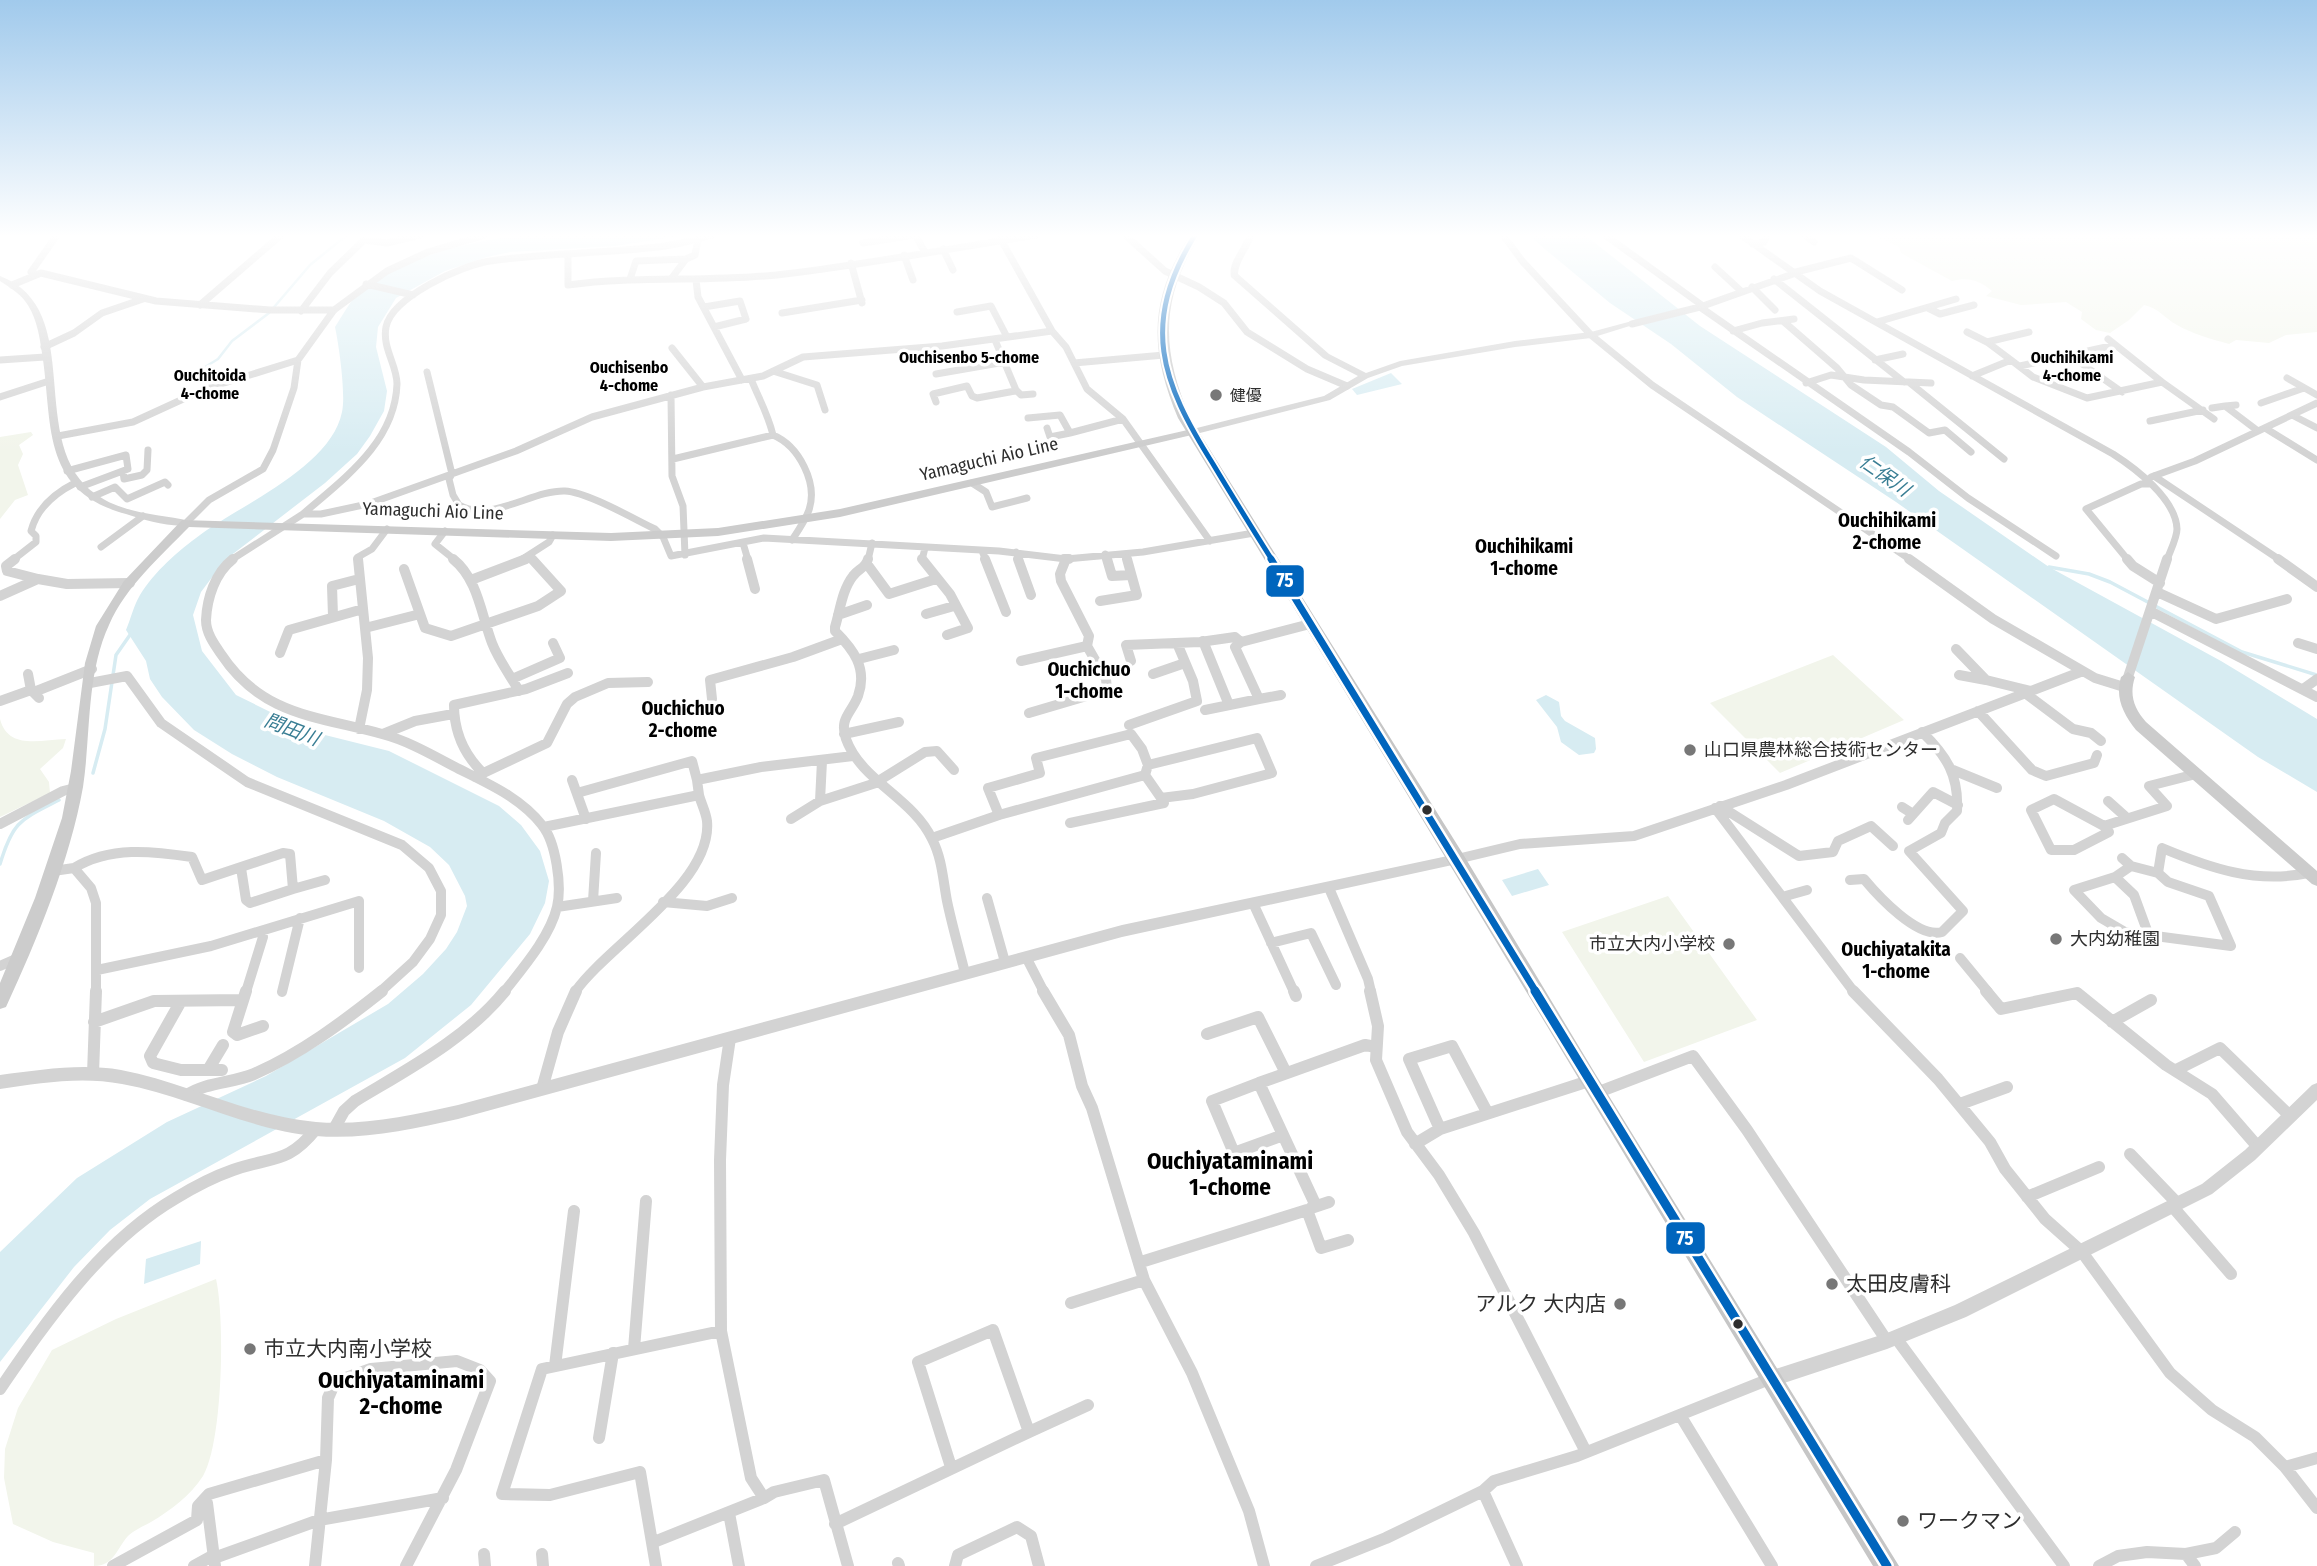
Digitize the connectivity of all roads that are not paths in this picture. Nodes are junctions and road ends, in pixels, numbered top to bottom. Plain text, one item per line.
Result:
1 (34, 308) edge
2 (116, 308) edge
3 (244, 308) edge
4 (303, 308) edge
5 (336, 308) edge
6 (399, 308) edge
7 (705, 308) edge
8 (742, 308) edge
9 (818, 308) edge
10 (979, 308) edge
11 (992, 308) edge
12 (1039, 308) edge
13 (1164, 308) edge
14 (1228, 308) edge
15 (1272, 308) edge
16 (1566, 308) edge
17 (1696, 308) edge
18 (1701, 308) edge
19 (1810, 308) edge
20 (1853, 308) edge
21 (1928, 308) joint
22 (1962, 308) edge
23 (334, 310) junction
24 (301, 311) junction
25 (957, 312) dead end
26 (782, 313) dead end
27 (1794, 319) dead end
28 (1783, 321) junction
29 (1877, 322) junction
30 (1632, 324) joint
31 (714, 327) junction
32 (1052, 331) junction
33 (1733, 331) junction
34 (1966, 332) dead end
35 (2029, 332) dead end
36 (1591, 335) junction
37 (1007, 337) junction
38 (995, 340) junction
39 (1987, 342) junction
40 (672, 348) dead end
41 (45, 352) junction
42 (1903, 354) dead end
43 (2068, 354) junction
44 (1164, 355) junction
45 (0, 359) edge
46 (298, 360) junction
47 (1875, 360) junction
48 (2011, 360) junction
49 (1005, 362) junction
50 (1074, 363) junction
51 (2020, 366) junction
52 (966, 368) junction
53 (773, 371) junction
54 (427, 372) dead end
55 (936, 374) dead end
56 (1365, 376) junction
57 (1972, 376) junction
58 (969, 377) dead end
59 (1843, 378) junction
60 (746, 379) junction
61 (2287, 379) dead end
62 (49, 381) junction
63 (2162, 382) junction
64 (1806, 383) junction
65 (1907, 383) junction
66 (1931, 383) dead end
67 (1347, 386) junction
68 (704, 387) junction
69 (2304, 388) junction
70 (1015, 391) junction
71 (2122, 392) junction
72 (1033, 394) dead end
73 (671, 396) junction
74 (0, 397) edge
75 (977, 398) junction
76 (936, 402) dead end
77 (2316, 402) edge
78 (2261, 403) dead end
79 (2236, 405) dead end
80 (2225, 406) junction
81 (980, 407) dead end
82 (2212, 408) dead end
83 (825, 410) dead end
84 (2203, 410) junction
85 (2292, 415) junction
86 (1028, 418) dead end
87 (1123, 419) junction
88 (2214, 419) dead end
89 (2150, 421) dead end
90 (1047, 428) dead end
91 (2317, 428) edge
92 (2261, 429) junction
93 (1192, 432) junction
94 (1070, 433) junction
95 (773, 435) junction
96 (58, 436) junction
97 (1142, 444) junction
98 (117, 446) dead end
99 (148, 450) dead end
100 (1971, 452) dead end
101 (115, 457) junction
102 (673, 459) junction
103 (2004, 459) dead end
104 (2317, 460) edge
105 (67, 471) junction
106 (123, 472) junction
107 (453, 474) junction
108 (2151, 479) junction
109 (165, 482) dead end
110 (972, 483) junction
111 (77, 485) junction
112 (92, 497) junction
113 (1027, 498) dead end
114 (303, 514) junction
115 (143, 516) junction
116 (807, 520) junction
117 (186, 523) junction
118 (283, 525) junction
119 (387, 529) junction
120 (445, 531) junction
121 (1254, 533) junction
122 (552, 535) junction
123 (685, 535) junction
124 (664, 536) junction
125 (792, 540) junction
126 (1210, 541) junction
127 (872, 543) junction
128 (743, 544) junction
129 (100, 547) dead end
130 (925, 548) junction
131 (982, 551) junction
132 (1016, 552) junction
133 (1105, 554) junction
134 (1126, 554) junction
135 (685, 555) junction
136 (2056, 556) dead end
137 (530, 557) junction
138 (1066, 559) junction
139 (867, 564) junction
140 (404, 569) dead end
141 (1131, 575) junction
142 (38, 579) junction
143 (359, 579) junction
144 (936, 579) junction
145 (471, 580) junction
146 (130, 583) junction
147 (2159, 587) junction
148 (2317, 587) edge
149 (755, 589) dead end
150 (1031, 595) dead end
151 (0, 596) edge
152 (2287, 598) dead end
153 (1100, 601) dead end
154 (867, 605) dead end
155 (954, 606) junction
156 (363, 608) junction
157 (1006, 612) dead end
158 (420, 614) junction
159 (926, 614) dead end
160 (2149, 614) junction
161 (838, 615) junction
162 (333, 616) junction
163 (485, 624) junction
164 (1310, 624) junction
165 (365, 628) junction
166 (947, 635) dead end
167 (842, 639) junction
168 (1203, 641) junction
169 (1241, 642) junction
170 (553, 643) dead end
171 (1177, 643) junction
172 (2298, 643) dead end
173 (1087, 646) junction
174 (1956, 649) dead end
175 (2317, 649) edge
176 (894, 650) dead end
177 (280, 653) dead end
178 (1978, 658) dead end
179 (859, 659) junction
180 (1021, 661) dead end
181 (1131, 661) dead end
182 (1968, 661) junction
183 (1185, 663) junction
184 (2082, 671) junction
185 (568, 673) dead end
186 (28, 674) dead end
187 (1153, 674) dead end
188 (1959, 675) dead end
189 (91, 676) junction
190 (512, 678) junction
191 (2127, 679) junction
192 (2317, 679) edge
193 (1986, 680) junction
194 (648, 682) dead end
195 (2303, 690) junction
196 (519, 691) junction
197 (2028, 692) junction
198 (34, 693) junction
199 (1281, 695) dead end
200 (2317, 697) edge
201 (712, 699) dead end
202 (1259, 699) junction
203 (0, 701) edge
204 (1229, 705) junction
205 (1205, 710) dead end
206 (1978, 711) junction
207 (1029, 713) dead end
208 (453, 714) junction
209 (899, 722) dead end
210 (1129, 725) dead end
211 (359, 729) junction
212 (1922, 732) junction
213 (383, 734) junction
214 (844, 734) junction
215 (2101, 741) dead end
216 (2097, 755) dead end
217 (853, 756) junction
218 (822, 761) junction
219 (954, 770) dead end
220 (1147, 770) junction
221 (1953, 770) junction
222 (2196, 774) junction
223 (479, 775) junction
224 (572, 780) dead end
225 (697, 780) junction
226 (881, 781) junction
227 (75, 788) junction
228 (1997, 789) dead end
229 (577, 793) junction
230 (699, 795) junction
231 (820, 801) junction
232 (2108, 801) dead end
233 (1164, 803) dead end
234 (1958, 805) junction
235 (1717, 807) junction
236 (1902, 807) dead end
237 (999, 815) junction
238 (2127, 818) junction
239 (586, 819) junction
240 (791, 819) dead end
241 (1070, 823) dead end
242 (0, 824) edge
243 (2104, 826) junction
244 (544, 827) junction
245 (932, 838) junction
246 (1894, 846) dead end
247 (596, 853) dead end
248 (1457, 859) junction
249 (74, 868) junction
250 (241, 868) junction
251 (53, 871) junction
252 (2158, 873) junction
253 (2313, 876) edge
254 (2115, 877) junction
255 (325, 880) dead end
256 (1850, 880) dead end
257 (1329, 888) junction
258 (293, 889) junction
259 (1807, 890) dead end
260 (1782, 897) junction
261 (617, 898) dead end
262 (732, 898) dead end
263 (987, 898) dead end
264 (593, 901) junction
265 (663, 902) junction
266 (1253, 903) junction
267 (557, 907) junction
268 (300, 918) junction
269 (262, 931) junction
270 (2149, 936) junction
271 (1271, 943) junction
272 (1026, 957) junction
273 (19, 958) junction
274 (1960, 958) dead end
275 (1005, 962) junction
276 (0, 966) edge
277 (359, 968) dead end
278 (97, 970) junction
279 (965, 973) junction
280 (1336, 985) dead end
281 (282, 992) dead end
282 (1296, 996) dead end
283 (243, 1000) junction
284 (2151, 1000) dead end
285 (181, 1001) junction
286 (0, 1002) edge
287 (94, 1022) junction
288 (2112, 1022) junction
289 (263, 1026) dead end
290 (1207, 1034) dead end
291 (730, 1038) junction
292 (223, 1045) dead end
293 (1376, 1047) junction
294 (208, 1070) junction
295 (222, 1070) dead end
296 (2176, 1070) junction
297 (1286, 1073) junction
298 (93, 1074) junction
299 (0, 1082) edge
300 (1259, 1083) junction
301 (1592, 1087) junction
302 (2007, 1087) dead end
303 (542, 1089) junction
304 (2317, 1090) edge
305 (193, 1097) junction
306 (1960, 1104) junction
307 (1487, 1112) junction
308 (2290, 1116) junction
309 (312, 1128) junction
310 (334, 1129) junction
311 (1440, 1129) junction
312 (1283, 1135) junction
313 (1415, 1144) junction
314 (2258, 1147) junction
315 (2130, 1154) dead end
316 (2099, 1167) dead end
317 (2027, 1197) junction
318 (646, 1201) dead end
319 (1329, 1202) dead end
320 (2174, 1205) junction
321 (1312, 1208) junction
322 (574, 1211) dead end
323 (1348, 1240) dead end
324 (2082, 1252) junction
325 (1141, 1262) junction
326 (2231, 1274) dead end
327 (1144, 1280) junction
328 (1071, 1303) dead end
329 (721, 1331) junction
330 (1892, 1340) junction
331 (634, 1349) junction
332 (613, 1353) junction
333 (555, 1366) junction
334 (1772, 1378) junction
335 (0, 1389) edge
336 (1088, 1405) dead end
337 (1680, 1415) junction
338 (1029, 1432) junction
339 (599, 1438) dead end
340 (1586, 1452) junction
341 (2317, 1458) edge
342 (326, 1460) junction
343 (951, 1467) junction
344 (2285, 1467) junction
345 (1483, 1491) junction
346 (443, 1498) junction
347 (764, 1498) junction
348 (207, 1503) dead end
349 (2317, 1508) edge
350 (729, 1513) junction
351 (319, 1520) junction
352 (835, 1524) junction
353 (2235, 1532) dead end
354 (654, 1542) junction
355 (214, 1560) edge
356 (2191, 1560) edge
357 (113, 1566) edge
358 (194, 1566) edge
359 (315, 1566) edge
360 (406, 1566) edge
361 (656, 1566) edge
362 (739, 1566) edge
363 (848, 1566) edge
364 (955, 1566) edge
365 (1039, 1566) edge
366 (1264, 1566) edge
367 (1315, 1566) edge
368 (1517, 1566) edge
369 (1772, 1566) edge
370 (1888, 1566) edge
371 (2064, 1566) edge
372 (2099, 1566) edge

1 - 41 street
2 - 41 street
3 - 24 street
4 - 24 street
5 - 23 street
6 - 114 street
7 - 31 street
8 - 31 street
9 - 26 street
10 - 25 street
11 - 37 street
12 - 32 street
13 - 44 main road
14 - 67 street
15 - 56 street
16 - 36 street
17 - 30 street
18 - 33 street
19 - 47 street
20 - 29 street
21 - 22 street
21 - 29 street
23 - 24 street
23 - 46 street
27 - 28 street
28 - 33 street
28 - 59 street
29 - 57 street
30 - 36 street
31 - 60 street
32 - 37 street
32 - 50 street
33 - 64 street
34 - 39 street
35 - 39 street
36 - 56 street
36 - 184 street
37 - 38 street
38 - 49 street
38 - 53 street
39 - 48 street
40 - 68 street
41 - 45 street
41 - 62 street
42 - 47 street
43 - 51 street
43 - 63 street
43 - 71 street
44 - 50 street
44 - 93 main road
46 - 96 street
46 - 117 street
47 - 65 street
48 - 51 street
48 - 57 street
49 - 52 street
49 - 70 street
50 - 87 street
51 - 71 street
52 - 55 street
52 - 58 street
53 - 60 street
53 - 83 street
54 - 107 street
56 - 67 street
57 - 108 street
59 - 64 street
59 - 65 street
59 - 100 street
60 - 68 street
60 - 95 street
61 - 69 street
62 - 74 street
62 - 96 street
63 - 71 street
63 - 84 street
64 - 136 street
65 - 66 street
65 - 103 street
67 - 93 street
68 - 73 street
69 - 77 street
69 - 78 street
70 - 72 street
70 - 75 street
73 - 102 street
73 - 107 street
75 - 76 street
75 - 81 street
77 - 85 street
79 - 80 street
80 - 82 street
80 - 92 street
84 - 88 street
84 - 89 street
85 - 91 street
85 - 92 street
86 - 94 street
87 - 94 street
87 - 97 street
90 - 94 street
92 - 104 street
92 - 108 street
93 - 97 main road, Yamaguchi Aio Line
93 - 121 main road
95 - 102 street
95 - 116 street
96 - 105 street
97 - 110 main road, Yamaguchi Aio Line
97 - 126 street
98 - 101 street
99 - 106 street
101 - 105 street
101 - 106 street
102 - 123 street
105 - 111 street
106 - 111 street
107 - 114 street
107 - 124 street
108 - 147 street
108 - 147 street
108 - 148 street
109 - 112 street
110 - 113 street
110 - 116 main road, Yamaguchi Aio Line
111 - 112 street
111 - 142 street
112 - 115 street
114 - 118 street
115 - 117 street
115 - 129 street
116 - 123 main road, Yamaguchi Aio Line
116 - 125 street
117 - 118 main road, Yamaguchi Aio Line
117 - 146 main road
118 - 119 main road, Yamaguchi Aio Line
118 - 211 street
119 - 120 main road, Yamaguchi Aio Line
119 - 143 street
120 - 122 main road, Yamaguchi Aio Line
120 - 145 street
121 - 126 street
121 - 164 main road
122 - 124 main road, Yamaguchi Aio Line
122 - 137 street
123 - 124 main road, Yamaguchi Aio Line
123 - 135 street
124 - 135 street
125 - 127 street
125 - 128 street
126 - 134 street
127 - 130 street
127 - 139 street
128 - 135 street
128 - 149 street
130 - 131 street
130 - 144 street
131 - 132 street
131 - 157 street
132 - 138 street
132 - 150 street
133 - 134 street
133 - 138 street
133 - 141 street
134 - 141 street
137 - 145 street
137 - 163 street
138 - 173 street
139 - 144 street
139 - 161 street
140 - 158 street
141 - 153 street
142 - 146 street
142 - 151 street
143 - 156 street
143 - 162 street
144 - 155 street
145 - 163 street
146 - 189 main road
147 - 152 street
147 - 160 street
154 - 161 street
155 - 159 street
155 - 166 street
156 - 162 street
156 - 165 street
158 - 163 street
158 - 165 street
160 - 191 street
160 - 195 street
161 - 167 street
162 - 177 street
163 - 190 street
164 - 169 street
164 - 248 main road
165 - 211 street
167 - 179 street
167 - 201 street
168 - 169 street
168 - 171 street
168 - 204 street
169 - 202 street
170 - 190 street
171 - 181 street
171 - 183 street
172 - 175 street
173 - 180 street
173 - 207 street
174 - 182 street
176 - 179 street
178 - 182 street
179 - 214 street
182 - 193 street
183 - 187 street
183 - 210 street
184 - 191 street
184 - 197 street
185 - 196 street
186 - 198 street
188 - 193 street
189 - 198 street
189 - 227 main road
189 - 305 street
190 - 196 street
191 - 222 main road
192 - 195 street
193 - 197 street
194 - 223 street
195 - 200 street
196 - 208 street
197 - 206 street
197 - 215 street
198 - 203 street
199 - 202 street
202 - 204 street
204 - 205 street
206 - 212 street
206 - 216 street
208 - 213 street
208 - 223 street
209 - 214 street
211 - 213 street
212 - 221 street
212 - 235 street
213 - 223 street
214 - 217 street
217 - 218 street
217 - 226 street
218 - 225 street
218 - 231 street
219 - 226 street
220 - 220 street
220 - 237 street
220 - 237 street
221 - 228 street
221 - 234 street
222 - 238 street
222 - 253 main road
223 - 244 street
224 - 229 street
225 - 229 street
225 - 230 street
226 - 231 street
226 - 245 street
227 - 242 street
227 - 251 main road
229 - 239 street
230 - 239 street
230 - 265 street
231 - 240 street
232 - 238 street
233 - 241 street
234 - 236 street
234 - 256 street
235 - 246 street
235 - 248 street
235 - 260 street
237 - 245 street
238 - 243 street
239 - 244 street
243 - 243 street
244 - 267 street
245 - 279 street
247 - 264 street
248 - 257 street
248 - 301 main road
249 - 250 street
249 - 251 street
249 - 278 street
250 - 258 street
250 - 258 street
251 - 273 main road
252 - 253 street
252 - 254 street
252 - 270 street
254 - 270 street
254 - 270 street
255 - 258 street
257 - 266 street
257 - 293 street
259 - 260 street
260 - 306 street
261 - 264 street
262 - 265 street
263 - 275 street
264 - 267 street
265 - 303 street
266 - 271 street
266 - 272 street
267 - 310 street
268 - 269 street
268 - 277 street
268 - 281 street
269 - 278 street
269 - 283 street
271 - 280 street
271 - 282 street
272 - 275 street
272 - 325 street
273 - 276 street
273 - 286 main road
274 - 288 street
275 - 279 street
278 - 287 street
279 - 291 street
283 - 285 street
283 - 289 street
284 - 288 street
285 - 287 street
285 - 294 street
287 - 298 street
288 - 296 street
290 - 297 street
291 - 303 street
291 - 329 street
292 - 294 street
293 - 297 street
293 - 313 street
294 - 295 street
296 - 308 street
296 - 314 street
297 - 300 street
298 - 299 street
298 - 305 street
300 - 312 street
300 - 312 street
301 - 307 street
301 - 330 street
301 - 334 main road
302 - 306 street
303 - 310 street
304 - 308 street
305 - 309 street
306 - 317 street
307 - 311 street
307 - 311 street
308 - 314 street
309 - 310 street
309 - 335 street
311 - 313 street
312 - 321 street
313 - 340 street
314 - 320 street
315 - 320 street
316 - 317 street
317 - 324 street
318 - 331 street
319 - 321 street
320 - 324 street
320 - 326 street
321 - 323 street
321 - 325 street
322 - 333 street
324 - 330 street
324 - 344 street
325 - 327 street
327 - 328 street
327 - 366 street
329 - 331 street
329 - 347 street
330 - 334 street
330 - 371 street
331 - 332 street
332 - 333 street
332 - 339 street
333 - 354 street
334 - 337 street
334 - 370 main road
336 - 338 street
337 - 340 street
337 - 369 street
338 - 343 street
338 - 343 street
340 - 345 street
341 - 344 street
342 - 346 street
342 - 351 street
342 - 357 street
343 - 352 street
344 - 349 street
345 - 367 street
345 - 368 street
346 - 351 street
346 - 360 street
347 - 350 street
347 - 352 street
348 - 355 street
350 - 354 street
350 - 362 street
351 - 355 street
351 - 359 street
352 - 363 street
353 - 356 street
354 - 361 street
355 - 358 street
356 - 372 street
364 - 365 street

